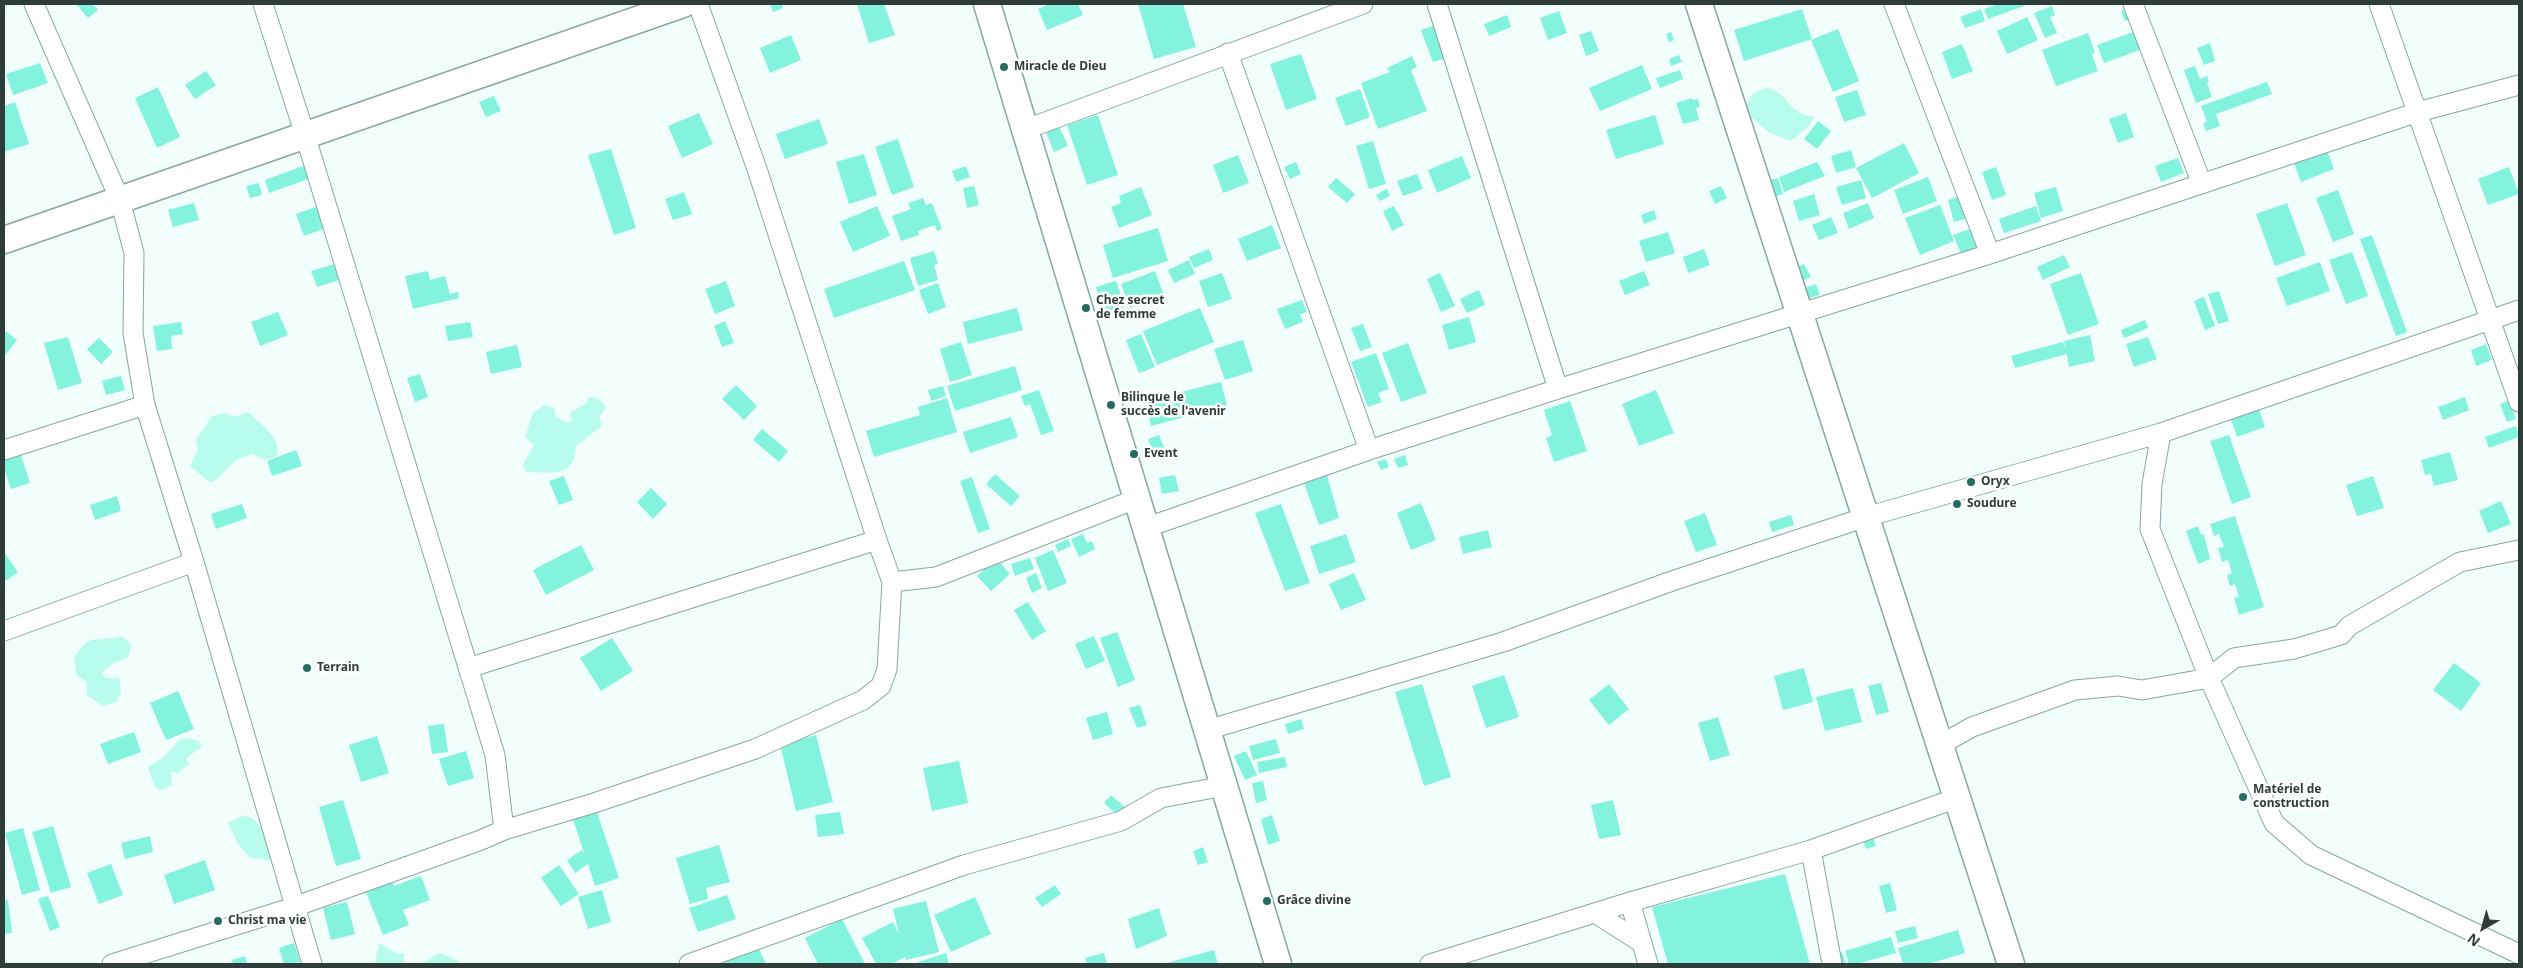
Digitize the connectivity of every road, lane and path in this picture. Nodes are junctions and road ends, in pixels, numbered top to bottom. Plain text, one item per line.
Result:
1 (34, 4) edge
2 (263, 4) edge
3 (683, 4) edge
4 (698, 4) edge
5 (987, 4) edge
6 (1363, 4) edge
7 (1437, 4) edge
8 (1699, 4) edge
9 (1894, 4) edge
10 (2132, 4) edge
11 (2379, 4) edge
12 (1228, 53) junction
13 (2519, 85) edge
14 (2418, 112) junction
15 (1024, 130) junction
16 (305, 135) junction
17 (2202, 184) junction
18 (120, 200) junction
19 (4, 240) edge
20 (1990, 254) junction
21 (2519, 310) edge
22 (1799, 313) junction
23 (2488, 319) junction
24 (1558, 389) junction
25 (2519, 402) edge
26 (144, 405) junction
27 (2161, 433) junction
28 (4, 450) edge
29 (1369, 450) junction
30 (1136, 499) junction
31 (1866, 518) junction
32 (1145, 528) junction
33 (877, 540) junction
34 (2519, 550) edge
35 (194, 562) junction
36 (892, 582) junction
37 (4, 631) edge
38 (468, 668) junction
39 (2209, 678) junction
40 (1207, 730) junction
41 (1940, 745) junction
42 (1224, 786) junction
43 (1957, 798) junction
44 (504, 830) junction
45 (1811, 850) junction
46 (1630, 902) junction
47 (294, 906) junction
48 (1595, 913) junction
49 (1642, 943) junction
50 (2519, 954) edge
51 (1471, 958) edge
52 (112, 964) edge
53 (312, 964) edge
54 (689, 964) edge
55 (1278, 964) edge
56 (1430, 964) edge
57 (1648, 964) edge
58 (1832, 964) edge
59 (2011, 964) edge

1 - 18 street
2 - 16 street
3 - 16 street
4 - 33 street
5 - 15 street
6 - 12 street
7 - 24 street
8 - 22 street
9 - 20 street
10 - 17 street
11 - 14 street
12 - 15 street
12 - 29 street
13 - 14 street
14 - 17 street
14 - 23 street
15 - 30 street
16 - 18 street
16 - 38 street
17 - 20 street
18 - 19 street
18 - 26 street
20 - 22 street
21 - 23 street
22 - 24 street
22 - 31 street
23 - 25 street
23 - 27 street
24 - 29 street
26 - 28 street
26 - 35 street
27 - 31 street
27 - 39 street
29 - 32 street
30 - 32 street
30 - 36 street
31 - 40 street
31 - 41 street
32 - 40 street
33 - 36 street
33 - 38 street
34 - 39 street
35 - 37 street
35 - 47 street
36 - 44 street
38 - 44 street
39 - 41 street
39 - 50 street
40 - 42 street
41 - 43 street
42 - 54 street
42 - 55 street
43 - 45 street
43 - 59 street
44 - 47 street
45 - 46 street
45 - 58 street
46 - 48 street
46 - 49 street
47 - 52 street
47 - 53 street
48 - 49 street
48 - 51 street
49 - 57 street
51 - 56 street

